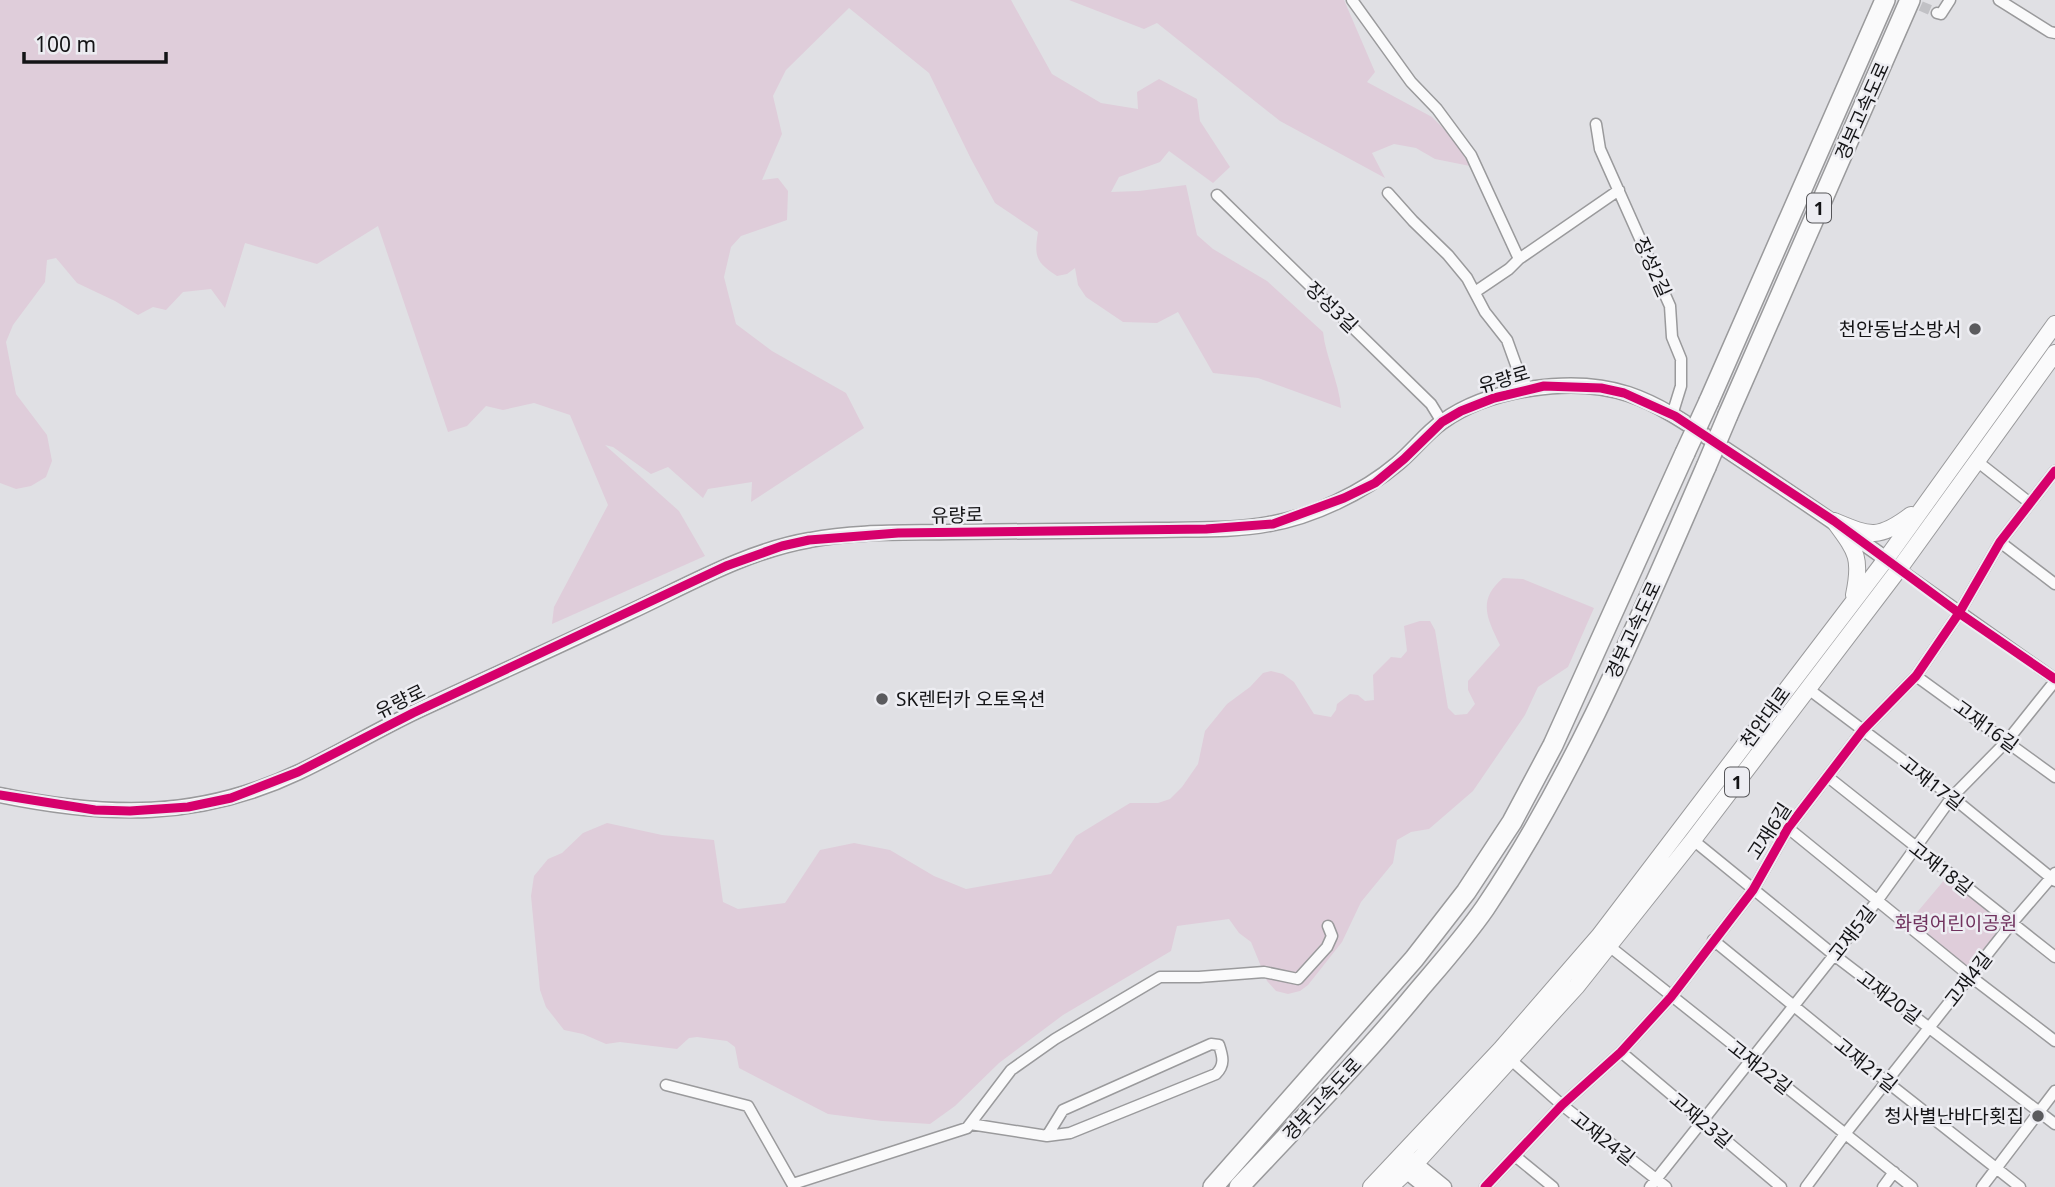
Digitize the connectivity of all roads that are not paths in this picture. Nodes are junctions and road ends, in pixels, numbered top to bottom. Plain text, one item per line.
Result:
1 (1352, 0) edge
2 (1885, 0) edge
3 (1910, 0) edge
4 (1950, 0) edge
5 (1998, 0) edge
6 (1937, 13) dead end
7 (2055, 33) edge
8 (1596, 124) dead end
9 (1619, 190) junction
10 (1388, 193) dead end
11 (1217, 195) dead end
12 (1519, 259) junction
13 (1475, 292) junction
14 (2055, 324) edge
15 (2055, 353) edge
16 (1529, 389) junction
17 (1672, 415) junction
18 (1442, 422) junction
19 (1978, 462) junction
20 (2055, 471) edge
21 (1927, 502) junction
22 (2030, 503) junction
23 (1834, 522) junction
24 (2000, 542) junction
25 (1892, 564) junction
26 (2053, 578) edge
27 (1852, 601) junction
28 (1959, 613) junction
29 (1916, 676) junction
30 (2055, 680) edge
31 (1807, 688) junction
32 (1863, 730) junction
33 (2007, 741) junction
34 (1828, 777) junction
35 (2055, 778) edge
36 (0, 795) edge
37 (1952, 797) junction
38 (1788, 828) junction
39 (1693, 840) junction
40 (1914, 846) junction
41 (2054, 877) edge
42 (1753, 890) junction
43 (1877, 901) junction
44 (2012, 923) junction
45 (1328, 926) dead end
46 (1713, 940) junction
47 (1609, 946) junction
48 (1834, 955) junction
49 (2055, 957) edge
50 (1970, 976) junction
51 (1671, 997) junction
52 (1794, 1006) junction
53 (1930, 1028) junction
54 (2055, 1041) edge
55 (1620, 1052) junction
56 (1510, 1059) junction
57 (1752, 1060) junction
58 (1887, 1082) junction
59 (666, 1085) dead end
60 (2055, 1091) edge
61 (1562, 1105) junction
62 (2039, 1111) junction
63 (1703, 1121) junction
64 (970, 1124) junction
65 (2055, 1125) edge
66 (1845, 1134) junction
67 (1047, 1136) junction
68 (1515, 1156) junction
69 (1404, 1162) junction
70 (1996, 1168) junction
71 (1894, 1172) junction
72 (1653, 1183) edge
73 (1213, 1187) edge
74 (1240, 1187) edge
75 (1371, 1187) edge
76 (1390, 1187) edge
77 (1426, 1187) edge
78 (1444, 1187) edge
79 (1485, 1187) edge
80 (1553, 1187) edge
81 (1666, 1187) edge
82 (1782, 1187) edge
83 (1806, 1187) edge
84 (1883, 1187) edge
85 (1912, 1187) edge
86 (1982, 1187) edge
87 (2020, 1187) edge

1 - 12 street
2 - 73 highway, 경부고속도로 / 1, bridge
3 - 74 highway, 경부고속도로 / 1, bridge
4 - 6 street
5 - 7 street
8 - 9 street, 장성2길
9 - 12 street
9 - 17 street, 장성2길
10 - 13 street, 유량로
11 - 18 street, 장성3길
12 - 13 street
13 - 16 street, 유량로
14 - 21 main road, 천안대로 / 1
15 - 19 main road, 천안대로 / 1
16 - 17 street, 유량로
16 - 18 street, 유량로
17 - 23 street, 유량로
18 - 36 street, 유량로
19 - 22 street
19 - 25 main road, 천안대로 / 1
20 - 22 street, 고재6길
21 - 23 main road
21 - 25 main road, 천안대로 / 1
22 - 24 street, 고재6길
23 - 25 street, 유량로
23 - 27 main road
24 - 26 street
24 - 28 street, 고재6길
25 - 27 main road, 천안대로 / 1
25 - 28 street
25 - 31 main road, 천안대로 / 1
27 - 69 main road, 천안대로 / 1
28 - 29 street, 고재6길
28 - 30 street
29 - 32 street, 고재6길
29 - 33 street, 고재16길
30 - 33 street, 고재5길
31 - 32 street, 고재17길
31 - 39 main road, 천안대로 / 1
32 - 34 street, 고재6길
32 - 37 street, 고재17길
33 - 35 street, 고재16길
33 - 37 street, 고재5길
34 - 38 street, 고재6길
34 - 40 street, 고재18길
37 - 40 street, 고재5길
37 - 41 street, 고재17길
38 - 42 street, 고재6길
38 - 43 street
39 - 42 street, 고재20길
39 - 47 main road, 천안대로 / 1
40 - 43 street, 고재5길
40 - 44 street, 고재18길
41 - 44 street, 고재4길
42 - 46 street, 고재6길
42 - 48 street, 고재20길
43 - 48 street, 고재5길
43 - 50 street
44 - 49 street, 고재18길
44 - 50 street, 고재4길
45 - 64 street
46 - 51 street, 고재6길
46 - 52 street, 고재21길
47 - 51 street, 고재22길
47 - 56 main road, 천안대로 / 1
48 - 52 street, 고재5길
48 - 53 street, 고재20길
50 - 53 street, 고재4길
50 - 54 street
51 - 55 street, 고재6길
51 - 57 street, 고재22길
52 - 57 street, 고재5길
52 - 58 street, 고재21길
53 - 58 street, 고재4길
53 - 62 street, 고재20길
55 - 61 street, 고재6길
55 - 63 street, 고재23길
56 - 61 street, 고재24길
56 - 69 main road, 천안대로 / 1
57 - 63 street, 고재5길
57 - 66 street, 고재22길
58 - 66 street, 고재4길
58 - 70 street, 고재21길
59 - 64 street
60 - 62 street
61 - 68 street, 고재6길
61 - 72 street, 고재24길
62 - 65 street, 고재20길
62 - 70 street
63 - 72 street, 고재5길
63 - 82 street, 고재23길
64 - 67 street
66 - 71 street, 고재22길
66 - 83 street, 고재4길
67 - 67 street
68 - 79 street, 고재6길
68 - 80 street
69 - 75 main road, 천안대로 / 1
69 - 76 main road, 천안대로 / 1
69 - 77 street
69 - 78 street
70 - 86 street
70 - 87 street, 고재21길
71 - 84 street
71 - 85 street, 고재22길
72 - 81 street, 고재24길

